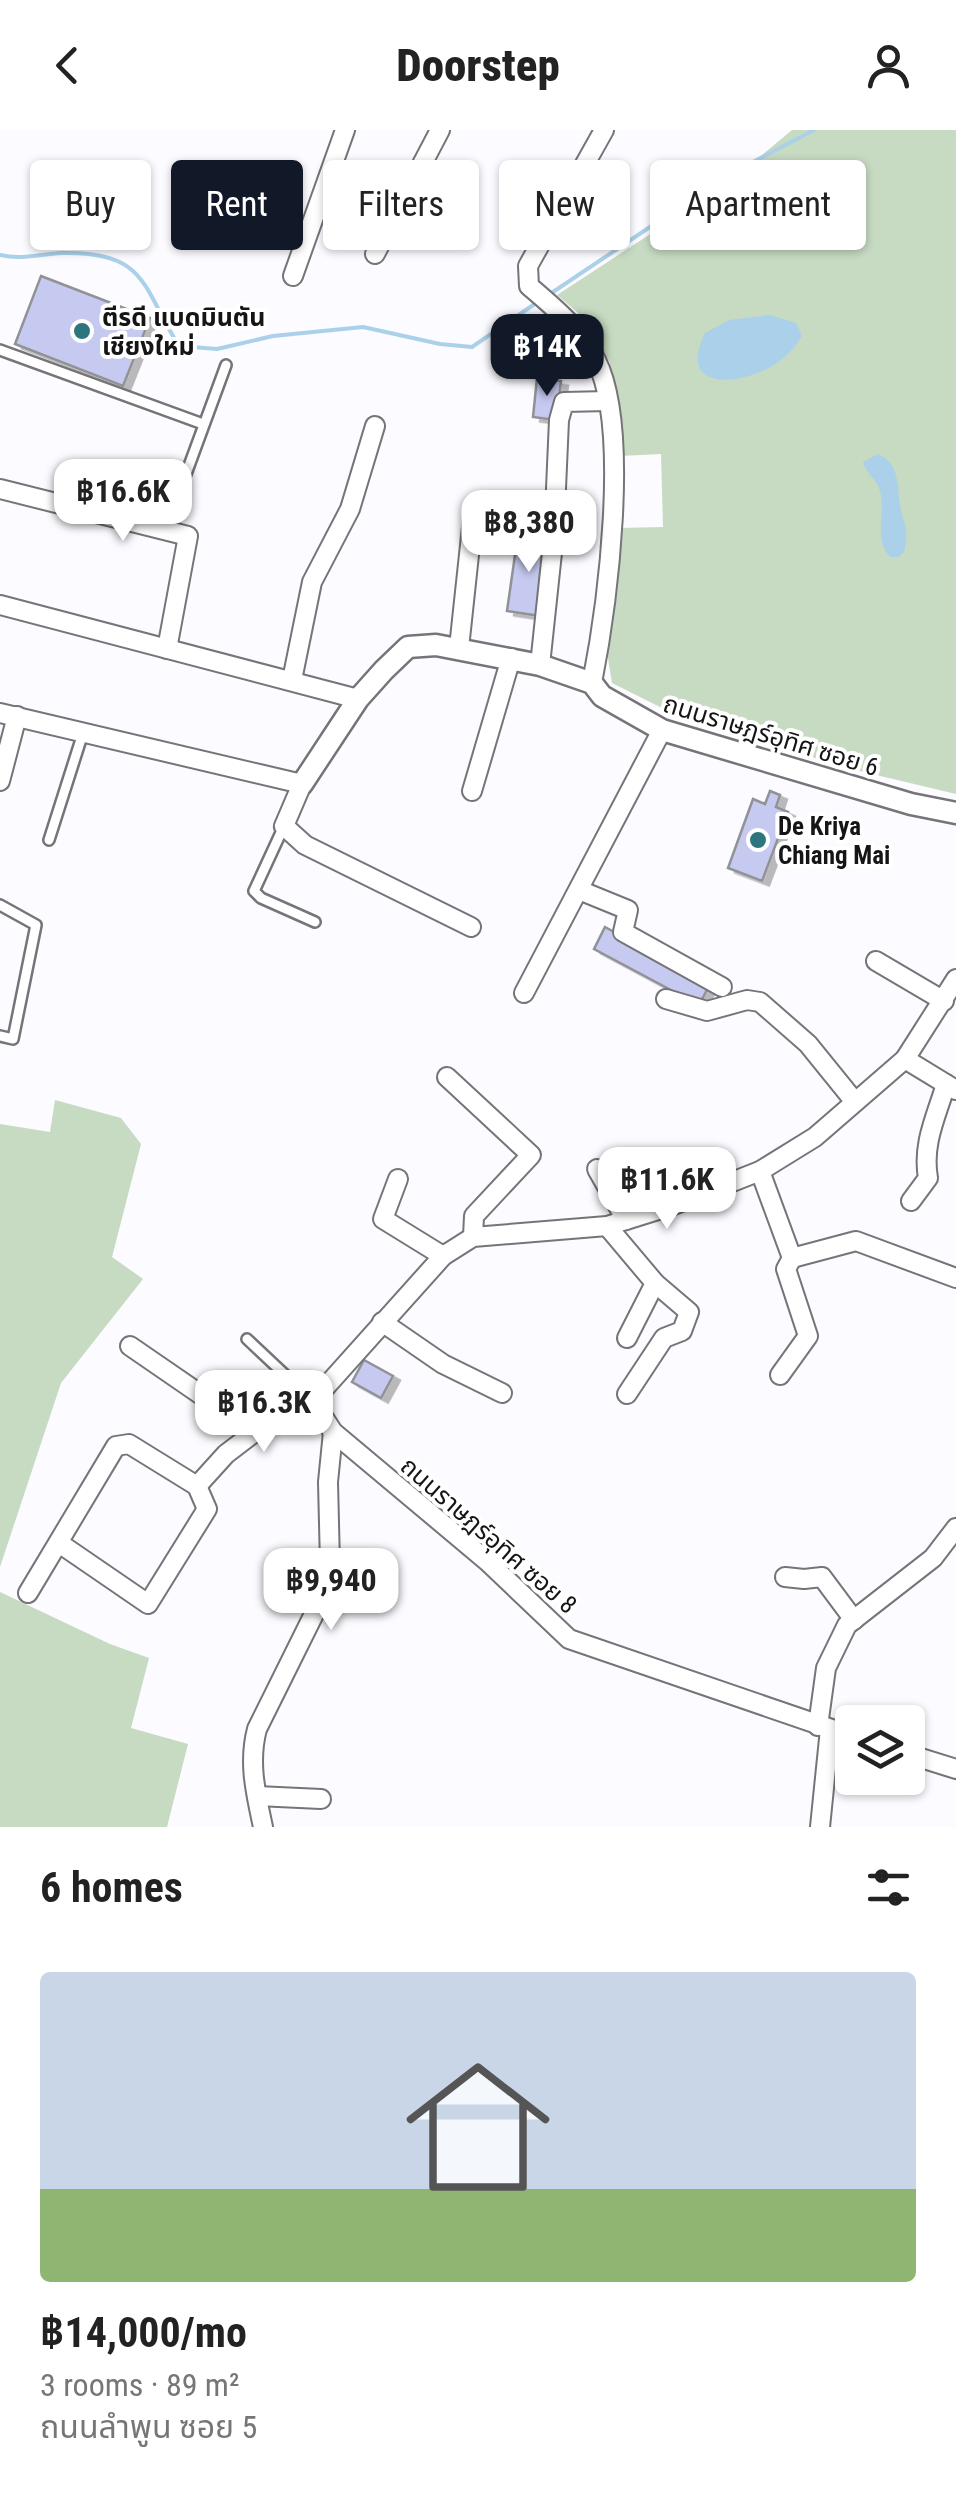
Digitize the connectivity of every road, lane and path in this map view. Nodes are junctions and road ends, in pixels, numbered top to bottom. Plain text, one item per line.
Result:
1 (345, 130) edge
2 (440, 130) edge
3 (604, 130) edge
4 (374, 254) dead end
5 (294, 276) dead end
6 (0, 350) edge
7 (226, 365) dead end
8 (608, 401) junction
9 (203, 424) junction
10 (375, 426) dead end
11 (186, 474) dead end
12 (0, 489) edge
13 (474, 508) dead end
14 (0, 605) edge
15 (460, 648) junction
16 (167, 649) junction
17 (510, 658) junction
18 (540, 664) junction
19 (292, 680) junction
20 (592, 683) junction
21 (358, 699) junction
22 (8, 715) edge
23 (83, 730) junction
24 (662, 730) junction
25 (0, 781) edge
26 (302, 784) junction
27 (472, 791) dead end
28 (956, 813) edge
29 (284, 826) junction
30 (49, 840) dead end
31 (579, 890) junction
32 (0, 905) edge
33 (316, 922) dead end
34 (471, 927) dead end
35 (876, 961) dead end
36 (956, 979) edge
37 (722, 987) dead end
38 (524, 993) dead end
39 (666, 999) dead end
40 (944, 1001) junction
41 (0, 1036) edge
42 (905, 1059) junction
43 (447, 1077) dead end
44 (951, 1087) edge
45 (855, 1102) junction
46 (597, 1169) dead end
47 (760, 1171) junction
48 (398, 1179) dead end
49 (911, 1200) dead end
50 (626, 1220) junction
51 (607, 1226) junction
52 (472, 1238) junction
53 (443, 1256) junction
54 (792, 1258) junction
55 (956, 1278) edge
56 (655, 1284) junction
57 (382, 1322) junction
58 (627, 1338) dead end
59 (248, 1339) dead end
60 (130, 1346) dead end
61 (780, 1375) dead end
62 (502, 1392) dead end
63 (628, 1394) dead end
64 (314, 1401) junction
65 (256, 1432) junction
66 (333, 1432) junction
67 (197, 1486) junction
68 (956, 1528) edge
69 (59, 1544) junction
70 (784, 1576) dead end
71 (28, 1593) dead end
72 (854, 1620) junction
73 (824, 1728) junction
74 (835, 1731) edge
75 (925, 1759) edge
76 (956, 1769) edge
77 (256, 1796) junction
78 (321, 1799) dead end
79 (263, 1827) edge
80 (820, 1827) edge

1 - 5 street
2 - 4 street
3 - 8 street
6 - 9 lane
7 - 9 lane
8 - 18 street
8 - 20 street
9 - 11 lane
10 - 19 street
12 - 16 street
13 - 15 street
14 - 16 street
15 - 17 street, ถนนราษฎร์อุทิศ ซอย 6
15 - 21 street, ถนนราษฎร์อุทิศ ซอย 6
16 - 19 street
17 - 18 street, ถนนราษฎร์อุทิศ ซอย 6
17 - 27 street
18 - 20 street, ถนนราษฎร์อุทิศ ซอย 6
19 - 21 street
20 - 24 street, ถนนราษฎร์อุทิศ ซอย 6
21 - 26 street
22 - 23 street
22 - 25 street
23 - 26 street
23 - 30 lane
24 - 28 street, ถนนราษฎร์อุทิศ ซอย 6
24 - 31 street
26 - 29 street
29 - 33 lane
29 - 34 street
31 - 37 street
31 - 38 street
32 - 41 lane
35 - 40 street
36 - 40 street
39 - 45 street
40 - 42 street
42 - 44 street
42 - 45 street
43 - 52 street
44 - 49 street
45 - 47 street
46 - 50 street
47 - 50 street
47 - 54 street
48 - 53 street
50 - 51 street
51 - 52 street
51 - 56 street
52 - 53 street
53 - 57 street
54 - 55 street
54 - 61 street
56 - 58 street
56 - 63 street
57 - 62 street
57 - 64 street
59 - 64 lane
60 - 65 street
64 - 65 street
64 - 66 street, ถนนราษฎร์อุทิศ ซอย 8
65 - 67 street
66 - 73 street, ถนนราษฎร์อุทิศ ซอย 8
66 - 77 street
67 - 69 street
67 - 69 street
68 - 72 street
69 - 71 street
70 - 72 street
72 - 73 street
73 - 74 street, ถนนราษฎร์อุทิศ ซอย 8
73 - 80 street
75 - 76 street
77 - 78 street
77 - 79 street

